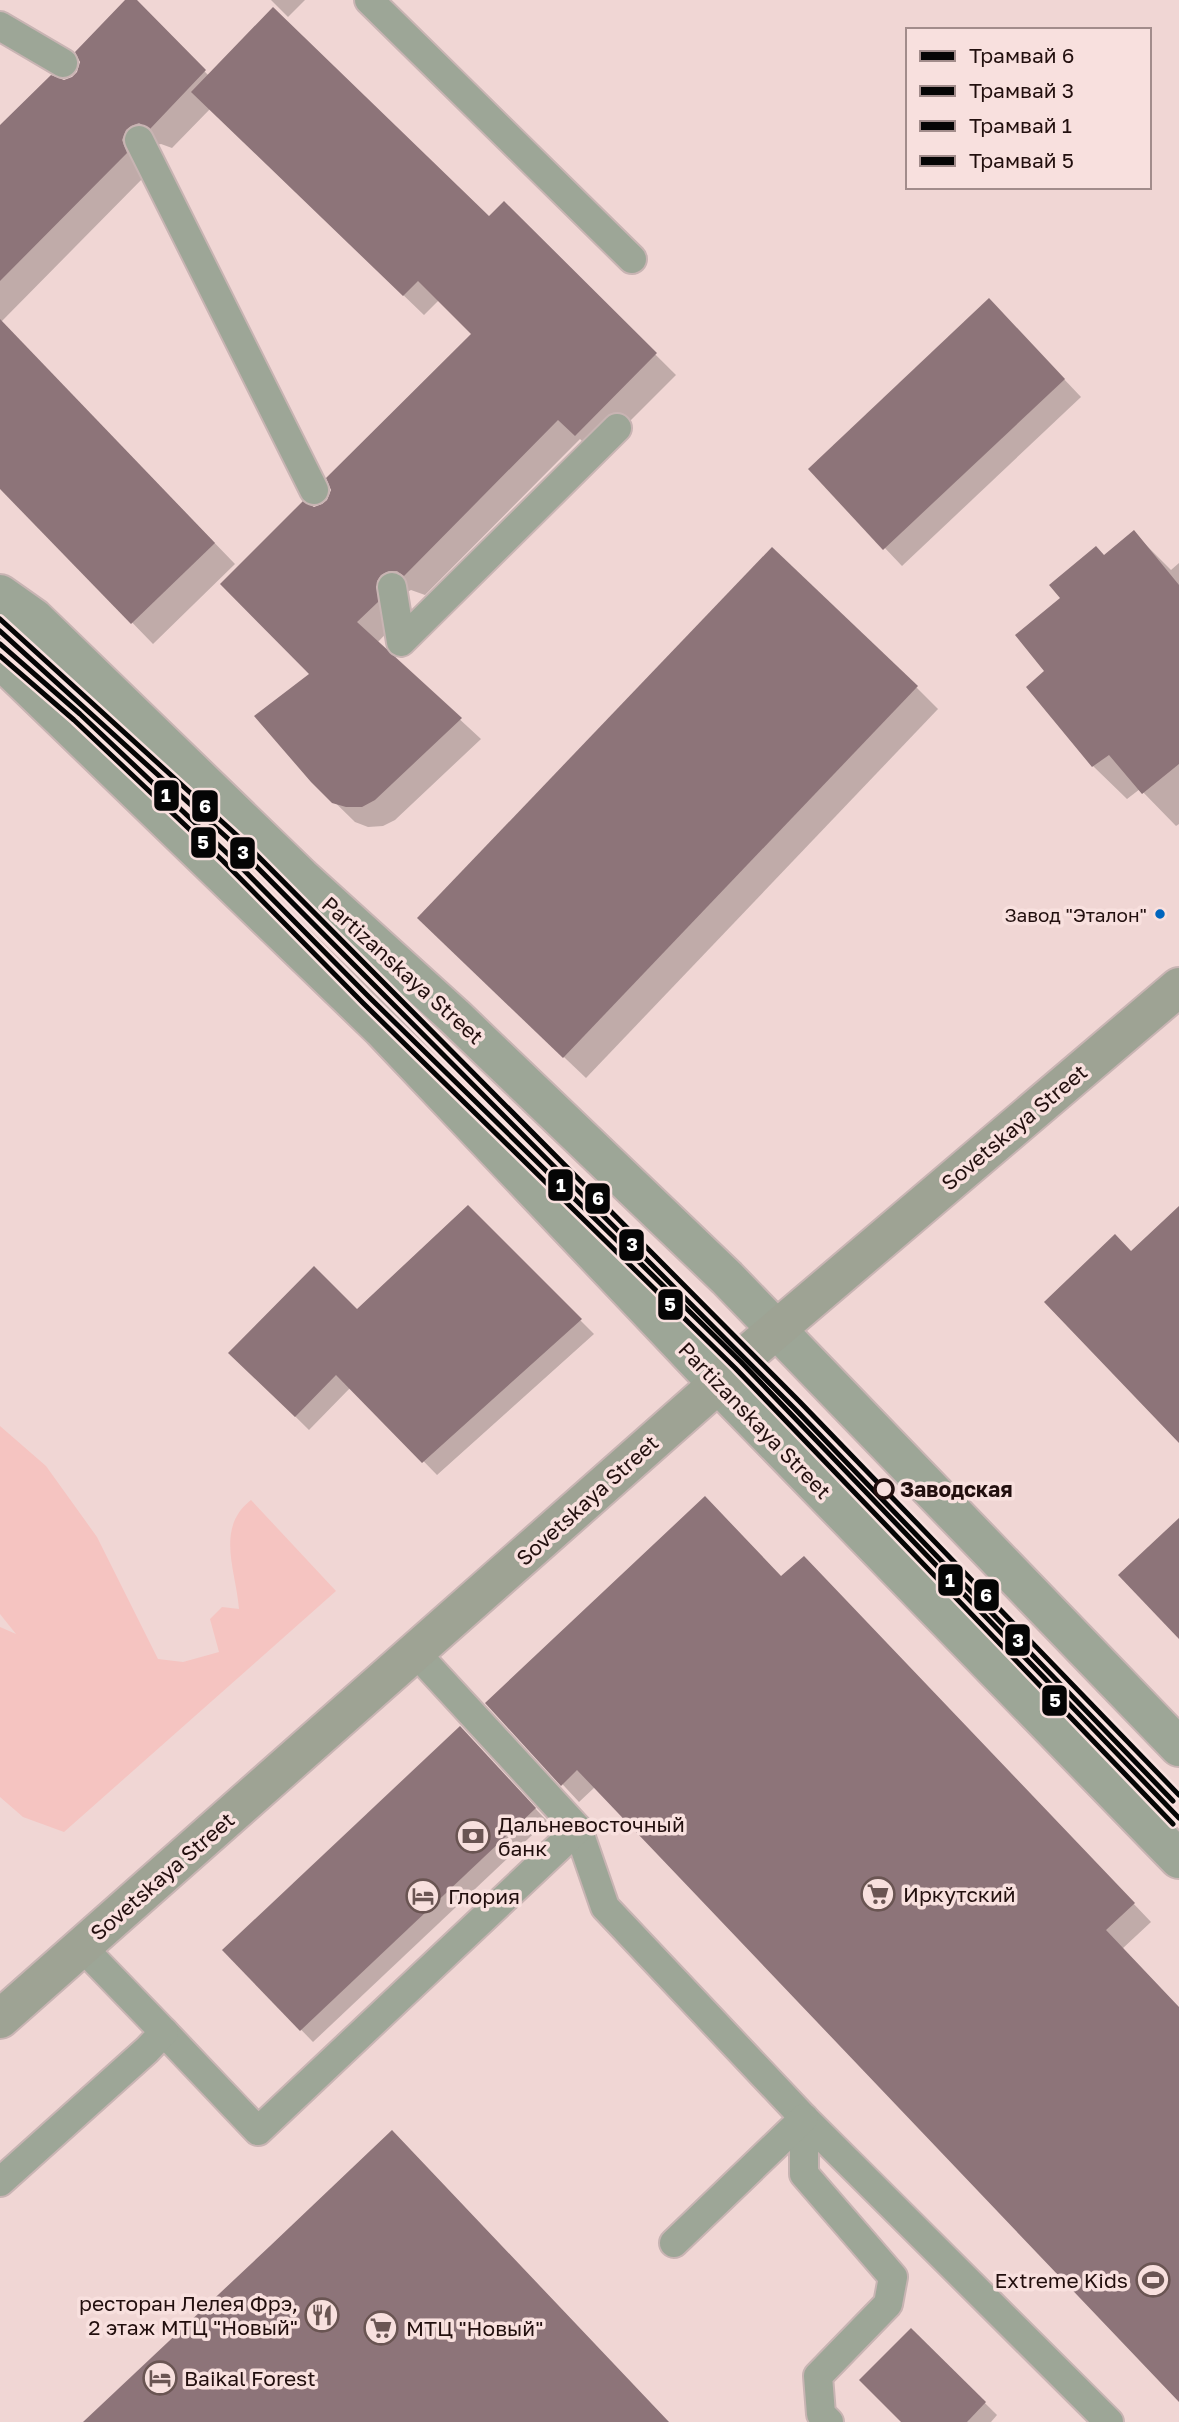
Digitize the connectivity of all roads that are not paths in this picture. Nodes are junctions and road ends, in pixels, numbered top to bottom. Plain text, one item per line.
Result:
1 (369, 0) edge
2 (0, 26) edge
3 (64, 63) dead end
4 (139, 140) dead end
5 (632, 259) dead end
6 (617, 428) dead end
7 (314, 490) dead end
8 (392, 587) dead end
9 (0, 594) edge
10 (0, 659) edge
11 (1179, 987) edge
12 (777, 1331) junction
13 (718, 1384) junction
14 (415, 1651) junction
15 (1179, 1747) edge
16 (578, 1829) junction
17 (1179, 1859) edge
18 (82, 1947) junction
19 (0, 2019) edge
20 (164, 2032) junction
21 (804, 2118) junction
22 (0, 2182) edge
23 (674, 2243) dead end
24 (829, 2422) edge
25 (1109, 2422) edge

1 - 5 lane
2 - 3 lane
4 - 7 lane
6 - 8 lane
9 - 12 street, Partizanskaya Street
10 - 13 street, Partizanskaya Street
11 - 12 main road, Sovetskaya Street
12 - 13 main road, Sovetskaya Street
12 - 15 street, Partizanskaya Street
13 - 14 main road, Sovetskaya Street
13 - 17 street, Partizanskaya Street
14 - 16 lane
14 - 18 main road, Sovetskaya Street
16 - 20 lane
16 - 21 lane
18 - 19 main road, Sovetskaya Street
18 - 20 lane
20 - 22 lane
21 - 23 lane
21 - 24 lane
21 - 25 lane

